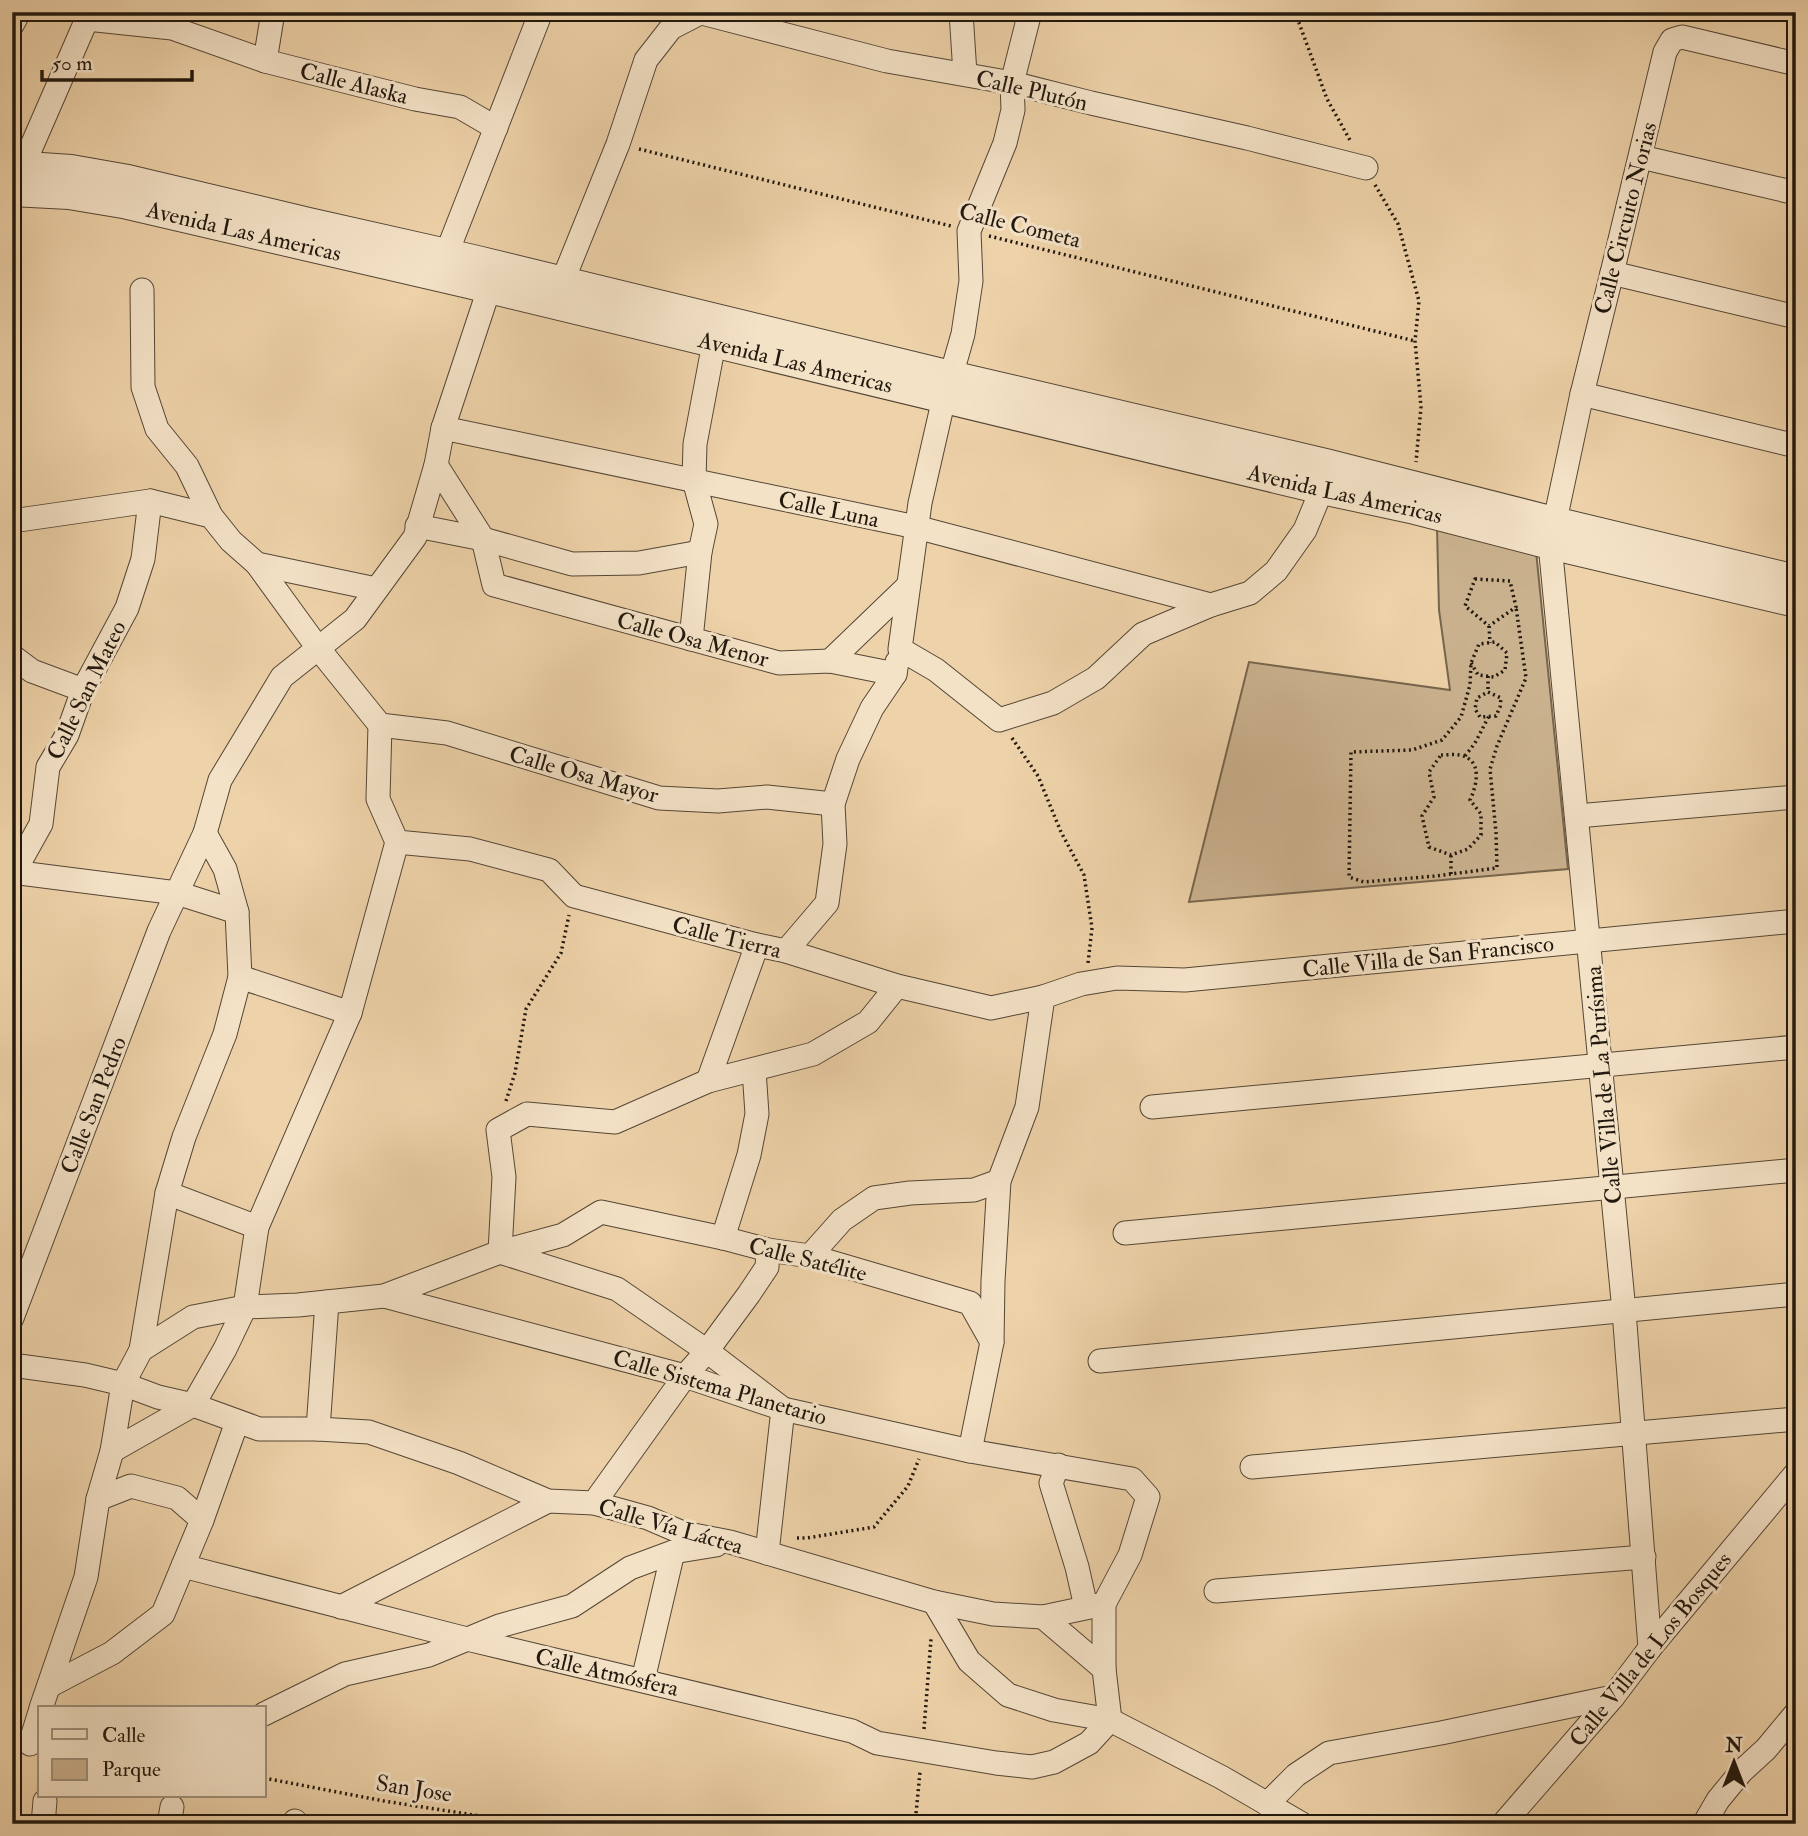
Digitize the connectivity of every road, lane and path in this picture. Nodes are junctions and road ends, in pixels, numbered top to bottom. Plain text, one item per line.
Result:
1 (19, 12) edge
2 (274, 12) edge
3 (541, 12) edge
4 (961, 12) edge
5 (1030, 12) edge
6 (699, 13) edge
7 (88, 15) edge
8 (170, 20) edge
9 (12, 25) edge
10 (265, 61) junction
11 (1796, 64) edge
12 (965, 74) junction
13 (1012, 83) junction
14 (496, 128) junction
15 (618, 144) junction
16 (1641, 157) junction
17 (1366, 169) dead end
18 (16, 174) edge
19 (1796, 193) edge
20 (969, 231) junction
21 (469, 272) junction
22 (1612, 273) junction
23 (142, 290) dead end
24 (557, 293) junction
25 (1796, 317) edge
26 (718, 332) junction
27 (947, 387) junction
28 (1581, 394) junction
29 (443, 428) junction
30 (1796, 446) edge
31 (436, 465) junction
32 (694, 480) junction
33 (1414, 486) junction
34 (1322, 489) junction
35 (150, 501) junction
36 (211, 516) junction
37 (12, 521) edge
38 (1521, 525) junction
39 (417, 526) junction
40 (916, 527) junction
41 (1552, 533) junction
42 (483, 539) junction
43 (700, 552) junction
44 (257, 564) junction
45 (1796, 580) edge
46 (908, 586) junction
47 (376, 589) junction
48 (1796, 602) edge
49 (1211, 605) junction
50 (1516, 607) junction
51 (1489, 626) junction
52 (691, 639) junction
53 (1490, 643) junction
54 (318, 648) junction
55 (900, 649) junction
56 (12, 656) edge
57 (830, 661) junction
58 (1471, 663) junction
59 (895, 674) junction
60 (1488, 677) junction
61 (83, 690) junction
62 (1488, 692) junction
63 (1489, 716) junction
64 (999, 720) junction
65 (380, 724) junction
66 (1465, 757) junction
67 (1796, 797) edge
68 (833, 804) junction
69 (1577, 816) junction
70 (205, 834) junction
71 (397, 842) junction
72 (1451, 856) junction
73 (13, 874) edge
74 (1451, 874) junction
75 (177, 893) junction
76 (573, 896) junction
77 (236, 912) junction
78 (1796, 921) edge
79 (1589, 940) junction
80 (757, 945) junction
81 (786, 951) junction
82 (240, 977) junction
83 (1185, 980) joint
84 (1081, 984) junction
85 (897, 986) junction
86 (1042, 997) junction
87 (350, 1013) junction
88 (1796, 1047) edge
89 (1601, 1064) junction
90 (754, 1070) junction
91 (708, 1081) junction
92 (1152, 1107) dead end
93 (498, 1130) junction
94 (1796, 1170) edge
95 (999, 1181) junction
96 (1612, 1188) junction
97 (167, 1193) junction
98 (257, 1227) junction
99 (1125, 1233) dead end
100 (723, 1238) junction
101 (768, 1250) junction
102 (500, 1252) junction
103 (810, 1256) junction
104 (1796, 1294) edge
105 (384, 1296) junction
106 (327, 1302) junction
107 (246, 1307) junction
108 (1624, 1311) junction
109 (12, 1318) edge
110 (992, 1342) junction
111 (141, 1350) junction
112 (707, 1351) junction
113 (1100, 1361) dead end
114 (12, 1365) edge
115 (685, 1376) junction
116 (123, 1384) junction
117 (192, 1405) junction
118 (783, 1409) junction
119 (1796, 1419) edge
120 (237, 1422) junction
121 (318, 1429) junction
122 (1634, 1434) junction
123 (926, 1441) junction
124 (112, 1451) junction
125 (970, 1451) junction
126 (1058, 1465) junction
127 (1252, 1467) dead end
128 (1796, 1473) edge
129 (98, 1499) junction
130 (548, 1502) junction
131 (594, 1503) junction
132 (202, 1520) junction
133 (730, 1542) junction
134 (767, 1546) junction
135 (673, 1552) junction
136 (1644, 1557) junction
137 (183, 1566) junction
138 (1216, 1591) dead end
139 (934, 1602) junction
140 (1095, 1605) junction
141 (341, 1607) junction
142 (1043, 1617) junction
143 (467, 1639) junction
144 (1650, 1648) junction
145 (1104, 1669) junction
146 (643, 1681) junction
147 (49, 1686) junction
148 (1614, 1696) junction
149 (42, 1706) edge
150 (266, 1713) edge
151 (1796, 1713) edge
152 (38, 1718) edge
153 (1110, 1720) junction
154 (27, 1747) edge
155 (922, 1751) junction
156 (266, 1777) edge
157 (1267, 1804) junction
158 (728, 1824) edge
159 (915, 1824) edge
160 (1302, 1824) edge
161 (1503, 1824) edge
162 (1704, 1824) edge

1 - 9 street
2 - 10 street
3 - 14 street, Calle San Pedro
4 - 12 street
5 - 13 street
6 - 12 street, Calle Plutón
6 - 15 street
7 - 8 street, Calle Alaska
7 - 18 street
8 - 10 street, Calle Alaska
10 - 14 street, Calle Alaska
11 - 16 street, Calle Circuito Norias
12 - 13 street, Calle Plutón
13 - 17 street, Calle Plutón
13 - 20 street
14 - 21 street, Calle San Pedro
15 - 20 path, Calle Cometa
15 - 24 street
16 - 19 street
16 - 22 street, Calle Circuito Norias
18 - 21 street, Avenida Las Americas
20 - 27 street
20 - 33 path, Calle Cometa
21 - 24 street, Avenida Las Americas
21 - 29 street, Calle San Pedro
22 - 25 street
22 - 28 street, Calle Circuito Norias
23 - 36 street
24 - 26 street, Avenida Las Americas
26 - 27 street, Avenida Las Americas
26 - 32 street
27 - 33 street, Avenida Las Americas
27 - 34 street, Avenida Las Americas
27 - 40 street
28 - 30 street
28 - 41 street, Calle Circuito Norias
29 - 31 street, Calle San Pedro
29 - 32 street, Calle Luna
31 - 39 street, Calle San Pedro
31 - 42 street
32 - 40 street, Calle Luna
32 - 43 street
33 - 38 street, Avenida Las Americas
34 - 38 street, Avenida Las Americas
34 - 49 street
35 - 36 street
35 - 37 street
35 - 61 street, Calle San Mateo
36 - 44 street
38 - 41 street
39 - 42 street
39 - 47 street, Calle San Pedro
40 - 46 street
40 - 49 street, Calle Luna
41 - 45 street
41 - 48 street
41 - 69 street, Calle Villa de La Purísima
42 - 43 street
42 - 52 street, Calle Osa Menor
43 - 52 street
44 - 47 street
44 - 54 street
46 - 55 street
46 - 57 street
47 - 54 street, Calle San Pedro
49 - 64 street
50 - 51 path
50 - 51 path
50 - 74 path
51 - 53 path
52 - 57 street, Calle Osa Menor
53 - 58 path
53 - 60 path
54 - 65 street
54 - 70 street, Calle San Pedro
55 - 59 street
55 - 64 street
56 - 61 street
57 - 59 street, Calle Osa Menor
58 - 60 path
58 - 74 path
59 - 68 street
60 - 62 path
61 - 73 street, Calle San Mateo
62 - 63 path
62 - 63 path
63 - 66 path
64 - 84 path
65 - 68 street, Calle Osa Mayor
65 - 71 street
66 - 72 path
66 - 72 path
67 - 69 street
68 - 81 street
69 - 79 street, Calle Villa de La Purísima
70 - 75 street, Calle San Pedro
70 - 77 street
71 - 76 street
71 - 87 street
72 - 74 path
73 - 75 street
75 - 77 street
75 - 109 street, Calle San Pedro
76 - 80 street, Calle Tierra
76 - 93 path
77 - 82 street
78 - 79 street, Calle Villa de San Francisco
79 - 83 street, Calle Villa de San Francisco
79 - 89 street, Calle Villa de La Purísima
80 - 81 street, Calle Tierra
80 - 91 street
81 - 85 street, Calle Tierra
82 - 87 street
82 - 97 street
83 - 84 street, Calle Tierra
84 - 86 street, Calle Tierra
85 - 86 street, Calle Tierra
85 - 90 street
86 - 95 street
87 - 98 street
88 - 89 street
89 - 92 street
89 - 96 street, Calle Villa de La Purísima
90 - 91 street
90 - 100 street
91 - 93 street
93 - 102 street
94 - 96 street
95 - 103 street
95 - 110 street
96 - 99 street
96 - 108 street, Calle Villa de La Purísima
97 - 98 street
97 - 111 street
98 - 107 street
100 - 101 street, Calle Satélite
100 - 102 street, Calle Satélite
101 - 103 street, Calle Satélite
101 - 112 street
102 - 105 street
102 - 112 street
103 - 110 street, Calle Satélite
104 - 108 street
105 - 106 street
105 - 115 street, Calle Sistema Planetario
106 - 107 street
106 - 121 street
107 - 111 street
107 - 117 street
108 - 113 street
108 - 122 street, Calle Villa de La Purísima
110 - 125 street
111 - 116 street
112 - 115 street
112 - 118 street
114 - 116 street, Calle Vía Láctea
115 - 118 street, Calle Sistema Planetario
115 - 131 street
116 - 117 street, Calle Vía Láctea
116 - 124 street
117 - 120 street, Calle Vía Láctea
117 - 124 street
118 - 123 street, Calle Sistema Planetario
118 - 134 street
119 - 122 street
120 - 121 street, Calle Vía Láctea
120 - 132 street
121 - 130 street, Calle Vía Láctea
122 - 127 street
122 - 136 street, Calle Villa de La Purísima
123 - 125 street, Calle Sistema Planetario
123 - 134 path
124 - 129 street
125 - 126 street, Calle Sistema Planetario
126 - 140 street
126 - 140 street, Calle Sistema Planetario
128 - 144 street, Calle Villa de Los Bosques
129 - 132 street
129 - 147 street
130 - 131 street, Calle Vía Láctea
130 - 141 street
131 - 133 street, Calle Vía Láctea
132 - 137 street
133 - 134 street, Calle Vía Láctea
133 - 135 street
134 - 139 street, Calle Vía Láctea
135 - 143 street
135 - 146 street
136 - 138 street
136 - 144 street, Calle Villa de La Purísima
137 - 141 street, Calle Atmósfera
137 - 147 street
139 - 142 street, Calle Vía Láctea
139 - 153 street
139 - 155 path
140 - 142 street, Calle Vía Láctea
140 - 145 street
141 - 143 street, Calle Atmósfera
142 - 145 street
143 - 146 street, Calle Atmósfera
143 - 150 street
144 - 148 street, Calle Villa de Los Bosques
145 - 153 street
146 - 155 street, Calle Atmósfera
147 - 149 street
148 - 157 street
148 - 161 street, Calle Villa de Los Bosques
151 - 162 street
152 - 154 street
153 - 155 street, Calle Atmósfera
153 - 157 street
155 - 159 path
156 - 158 path, San Jose
157 - 160 street

